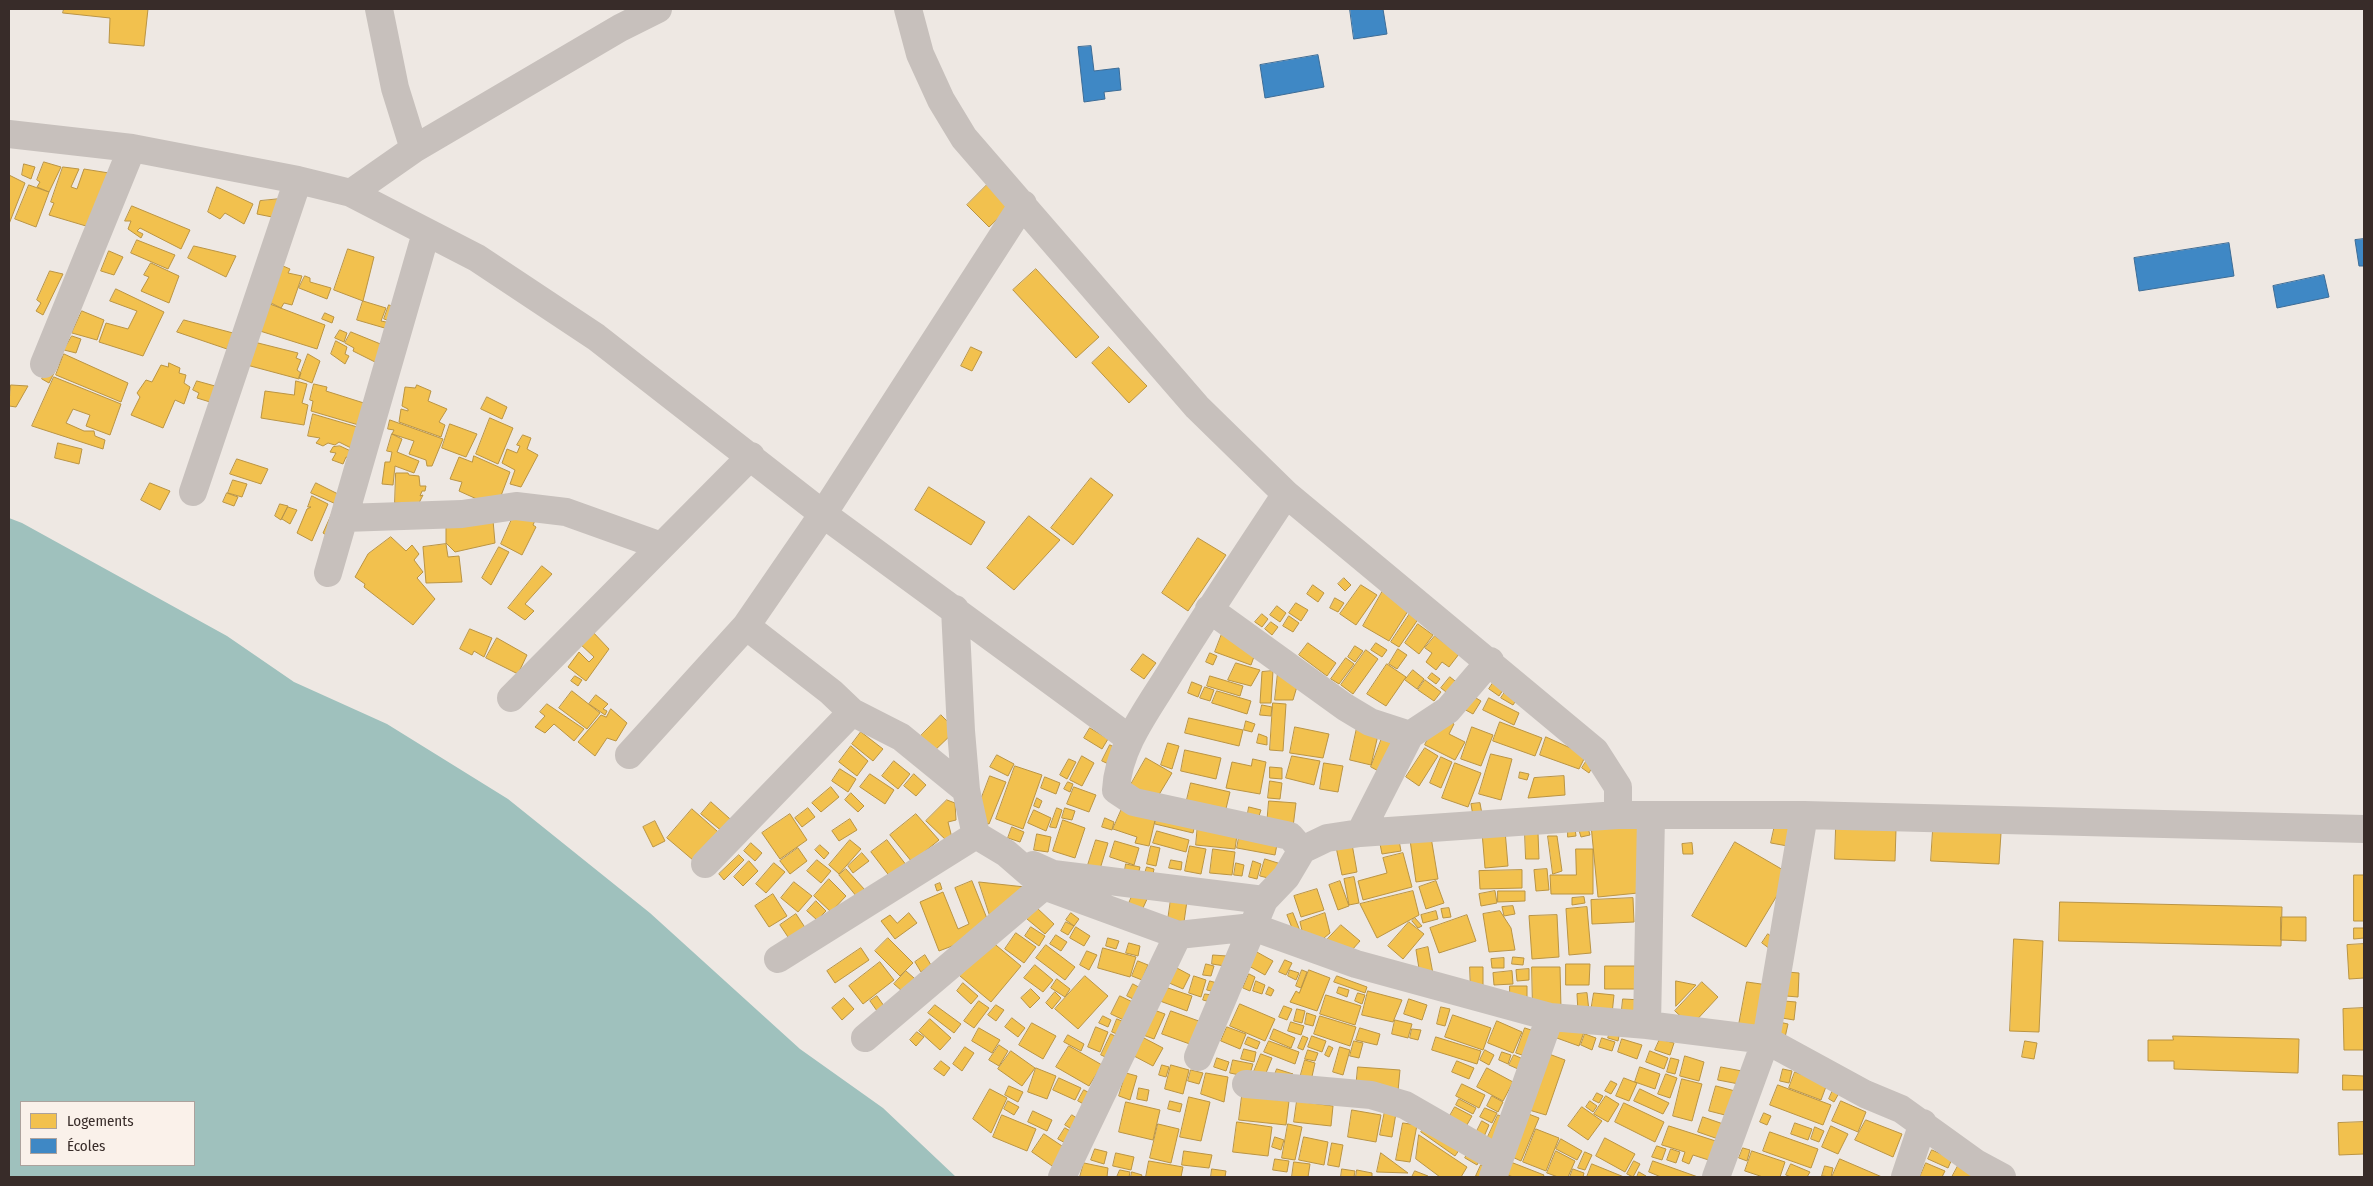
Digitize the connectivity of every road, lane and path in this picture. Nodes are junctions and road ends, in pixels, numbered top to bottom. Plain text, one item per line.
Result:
1 (658, 9) edge
2 (908, 9) edge
3 (373, 10) edge
4 (616, 19) edge
5 (9, 134) edge
6 (132, 148) junction
7 (414, 149) junction
8 (298, 180) junction
9 (351, 193) junction
10 (1023, 204) junction
11 (426, 233) junction
12 (44, 364) dead end
13 (750, 456) junction
14 (193, 492) dead end
15 (1286, 494) junction
16 (823, 514) junction
17 (344, 518) junction
18 (661, 546) junction
19 (328, 573) dead end
20 (955, 609) junction
21 (1209, 609) junction
22 (746, 626) junction
23 (1490, 661) junction
24 (511, 698) dead end
25 (852, 712) junction
26 (1410, 735) junction
27 (1130, 739) junction
28 (630, 755) dead end
29 (966, 790) junction
30 (1618, 815) junction
31 (1804, 815) junction
32 (1651, 816) junction
33 (2364, 829) edge
34 (1360, 833) junction
35 (976, 836) junction
36 (1302, 850) junction
37 (1006, 853) junction
38 (705, 864) dead end
39 (1044, 886) junction
40 (1264, 900) junction
41 (1253, 927) junction
42 (1178, 935) junction
43 (778, 959) dead end
44 (1550, 1017) junction
45 (1647, 1025) junction
46 (866, 1038) dead end
47 (1766, 1040) junction
48 (1198, 1056) dead end
49 (1246, 1084) dead end
50 (1923, 1123) junction
51 (1496, 1168) edge
52 (1062, 1177) edge
53 (1716, 1177) edge
54 (1905, 1177) edge
55 (2002, 1177) edge

1 - 4 street
2 - 10 street
3 - 7 street
4 - 7 street
5 - 6 street
6 - 8 street
6 - 12 street
7 - 9 street
8 - 9 street
8 - 14 street
9 - 11 street
10 - 15 street
10 - 16 street
11 - 13 street
11 - 17 street
13 - 16 street
13 - 18 street
15 - 21 street
15 - 23 street
16 - 20 street
16 - 22 street
17 - 18 street
17 - 19 street
18 - 24 street
20 - 27 street
20 - 29 street
21 - 26 street
21 - 27 street
22 - 25 street
22 - 28 street
23 - 26 street
23 - 30 street
25 - 29 street
25 - 38 street
26 - 34 street
27 - 36 street
29 - 35 street
30 - 32 street
30 - 34 street
31 - 32 street
31 - 33 street
31 - 47 street
32 - 45 street
34 - 36 street
35 - 37 street
35 - 43 street
36 - 40 street
37 - 39 street
37 - 40 street
39 - 42 street
39 - 46 street
40 - 41 street
41 - 42 street
41 - 44 street
41 - 48 street
42 - 52 street
44 - 45 street
44 - 51 street
45 - 47 street
47 - 50 street
47 - 53 street
49 - 51 street
50 - 54 street
50 - 55 street

